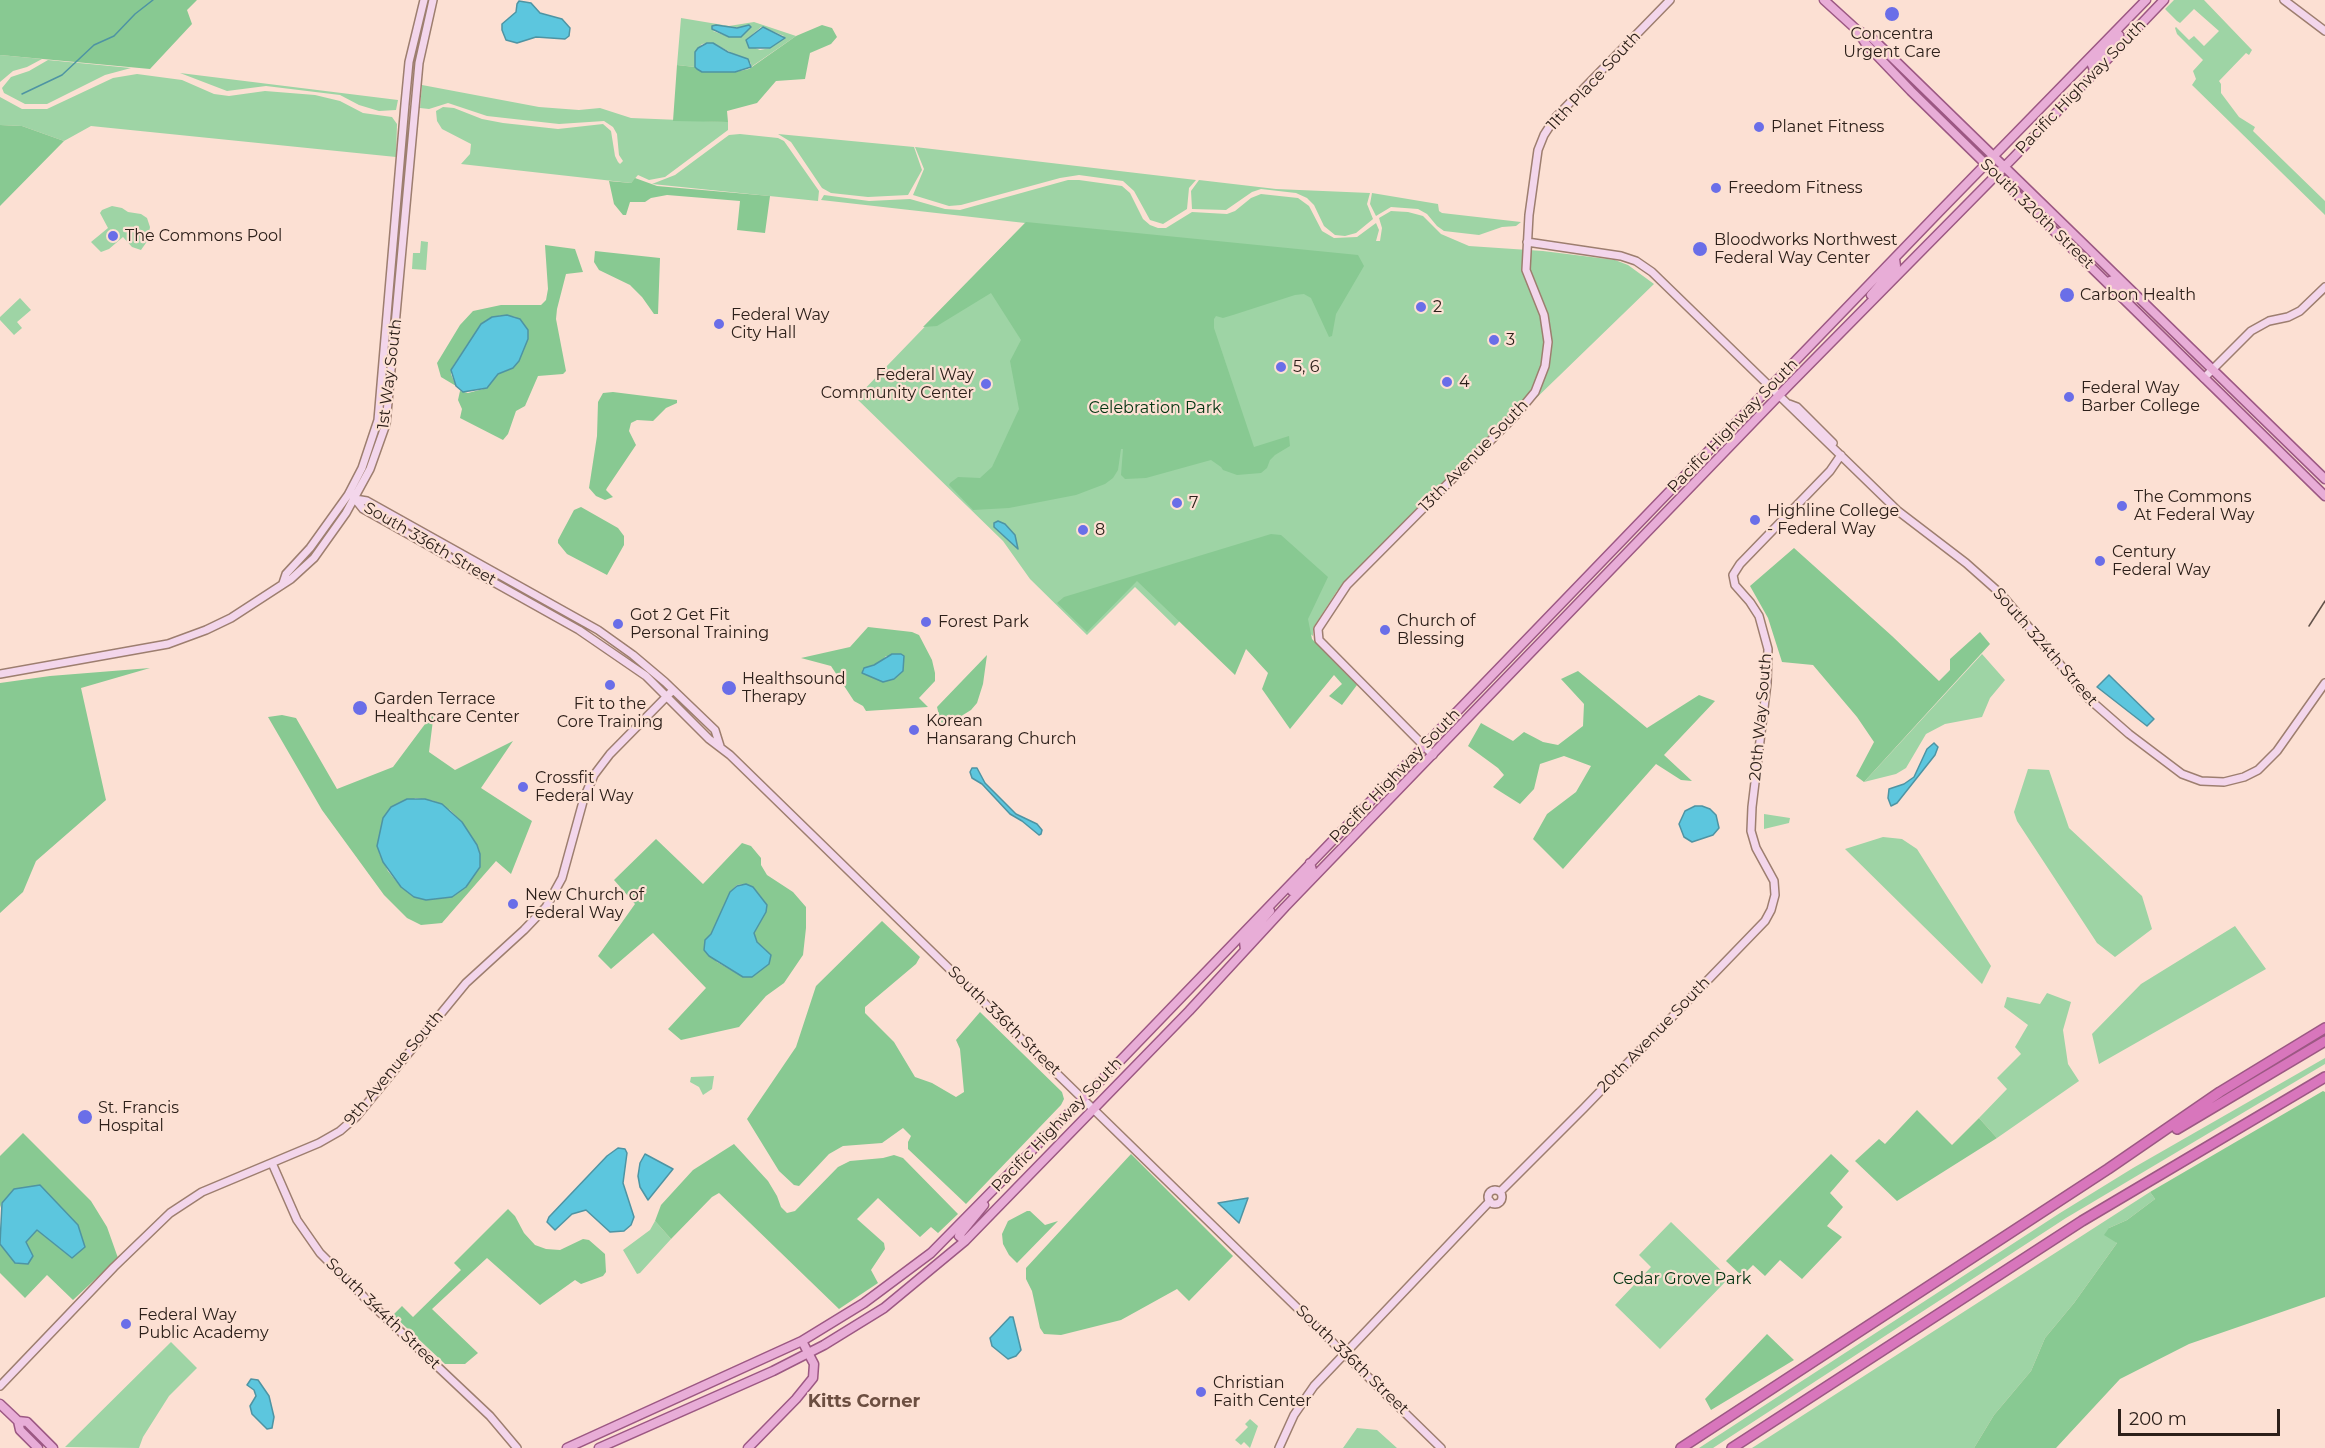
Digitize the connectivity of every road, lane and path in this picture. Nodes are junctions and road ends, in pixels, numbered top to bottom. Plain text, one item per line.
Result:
1 (424, 0) edge
2 (433, 0) edge
3 (1670, 0) edge
4 (1824, 0) edge
5 (2146, 0) edge
6 (2164, 0) edge
7 (2284, 0) edge
8 (424, 13) junction
9 (2133, 14) junction
10 (1857, 30) junction
11 (2325, 31) edge
12 (1869, 46) junction
13 (1902, 66) junction
14 (2095, 72) junction
15 (1994, 156) junction
16 (1986, 164) junction
17 (2005, 166) junction
18 (1997, 174) junction
19 (1527, 242) junction
20 (1895, 259) junction
21 (2107, 282) junction
22 (2325, 287) edge
23 (2146, 304) junction
24 (1849, 324) junction
25 (2213, 370) junction
26 (2204, 378) junction
27 (1771, 387) junction
28 (1780, 395) junction
29 (2271, 443) junction
30 (1841, 455) junction
31 (1851, 466) junction
32 (1832, 469) junction
33 (2316, 471) junction
34 (2325, 480) edge
35 (2313, 484) junction
36 (2325, 487) edge
37 (2325, 495) edge
38 (355, 499) junction
39 (283, 583) junction
40 (0, 674) edge
41 (2325, 683) edge
42 (673, 690) junction
43 (666, 696) junction
44 (720, 746) junction
45 (1423, 746) junction
46 (1433, 755) junction
47 (1310, 863) junction
48 (1766, 864) joint
49 (1283, 891) junction
50 (1278, 915) junction
51 (1245, 950) junction
52 (2325, 1028) edge
53 (2325, 1041) edge
54 (2325, 1077) edge
55 (1083, 1098) junction
56 (1094, 1108) junction
57 (272, 1163) junction
58 (2108, 1169) junction
59 (994, 1190) junction
60 (965, 1241) junction
61 (802, 1341) junction
62 (810, 1353) junction
63 (1346, 1354) junction
64 (0, 1386) edge
65 (0, 1404) edge
66 (18, 1421) junction
67 (39, 1448) edge
68 (52, 1448) edge
69 (517, 1448) edge
70 (567, 1448) edge
71 (599, 1448) edge
72 (748, 1448) edge
73 (1279, 1448) edge
74 (1441, 1448) edge
75 (1681, 1448) edge
76 (1732, 1448) edge

1 - 8 street
2 - 8 street
3 - 19 street, 11th Place South
4 - 10 main road, South 320th Street
5 - 9 main road, Pacific Highway South
6 - 14 main road, Pacific Highway South
7 - 11 street
8 - 38 street, 1st Way South
8 - 39 street, 1st Way South
9 - 14 main road
9 - 15 main road, Pacific Highway South
10 - 12 main road, South 320th Street
10 - 13 main road, South 320th Street
12 - 13 main road
12 - 16 main road, South 320th Street
13 - 15 main road, South 320th Street
14 - 17 main road, Pacific Highway South
15 - 16 main road, Pacific Highway South
15 - 17 main road, South 320th Street
16 - 18 main road, South 320th Street
16 - 20 main road, Pacific Highway South
17 - 18 main road, Pacific Highway South
17 - 23 main road, South 320th Street
18 - 21 main road, South 320th Street
18 - 24 main road, Pacific Highway South
19 - 27 street, South 324th Street
19 - 45 street, 13th Avenue South
20 - 24 main road
20 - 27 main road, Pacific Highway South
21 - 23 main road
21 - 26 main road, South 320th Street
22 - 25 street
23 - 25 main road, South 320th Street
24 - 28 main road, Pacific Highway South
25 - 26 street
25 - 33 main road, South 320th Street
26 - 29 main road, South 320th Street
27 - 28 street, South 324th Street
27 - 45 main road, Pacific Highway South
28 - 30 street, South 324th Street
28 - 46 main road, Pacific Highway South
29 - 33 main road
29 - 35 main road, South 320th Street
30 - 31 street, South 324th Street
30 - 32 street
31 - 32 street
31 - 41 street, South 324th Street
32 - 48 street, 20th Way South
33 - 34 main road, South 320th Street
35 - 36 main road
35 - 37 main road, South 320th Street
38 - 39 street, 1st Way South
38 - 42 street, South 336th Street
38 - 43 street, South 336th Street
39 - 40 street, 1st Way South
42 - 43 street, 9th Avenue South
42 - 44 street, South 336th Street
43 - 44 street, South 336th Street
43 - 57 street, 9th Avenue South
44 - 55 street, South 336th Street
45 - 46 street
45 - 47 main road, Pacific Highway South
46 - 50 main road, Pacific Highway South
47 - 49 main road, Pacific Highway South
47 - 50 main road
48 - 63 street, 20th Avenue South
49 - 51 main road
49 - 55 main road, Pacific Highway South
50 - 51 main road, Pacific Highway South
51 - 56 main road, Pacific Highway South
52 - 58 highway
53 - 58 highway
54 - 76 highway
55 - 56 street, South 336th Street
55 - 59 main road, Pacific Highway South
56 - 60 main road, Pacific Highway South
56 - 63 street, South 336th Street
57 - 64 street, 9th Avenue South
57 - 69 street, South 344th Street
58 - 75 highway
59 - 60 main road
59 - 61 main road, Pacific Highway South
60 - 62 main road, Pacific Highway South
61 - 62 main road
61 - 70 main road, Pacific Highway South
62 - 71 main road, Pacific Highway South
62 - 72 main road
63 - 73 street, 20th Avenue South
63 - 74 street, South 336th Street
65 - 66 main road
66 - 67 main road
66 - 68 main road

